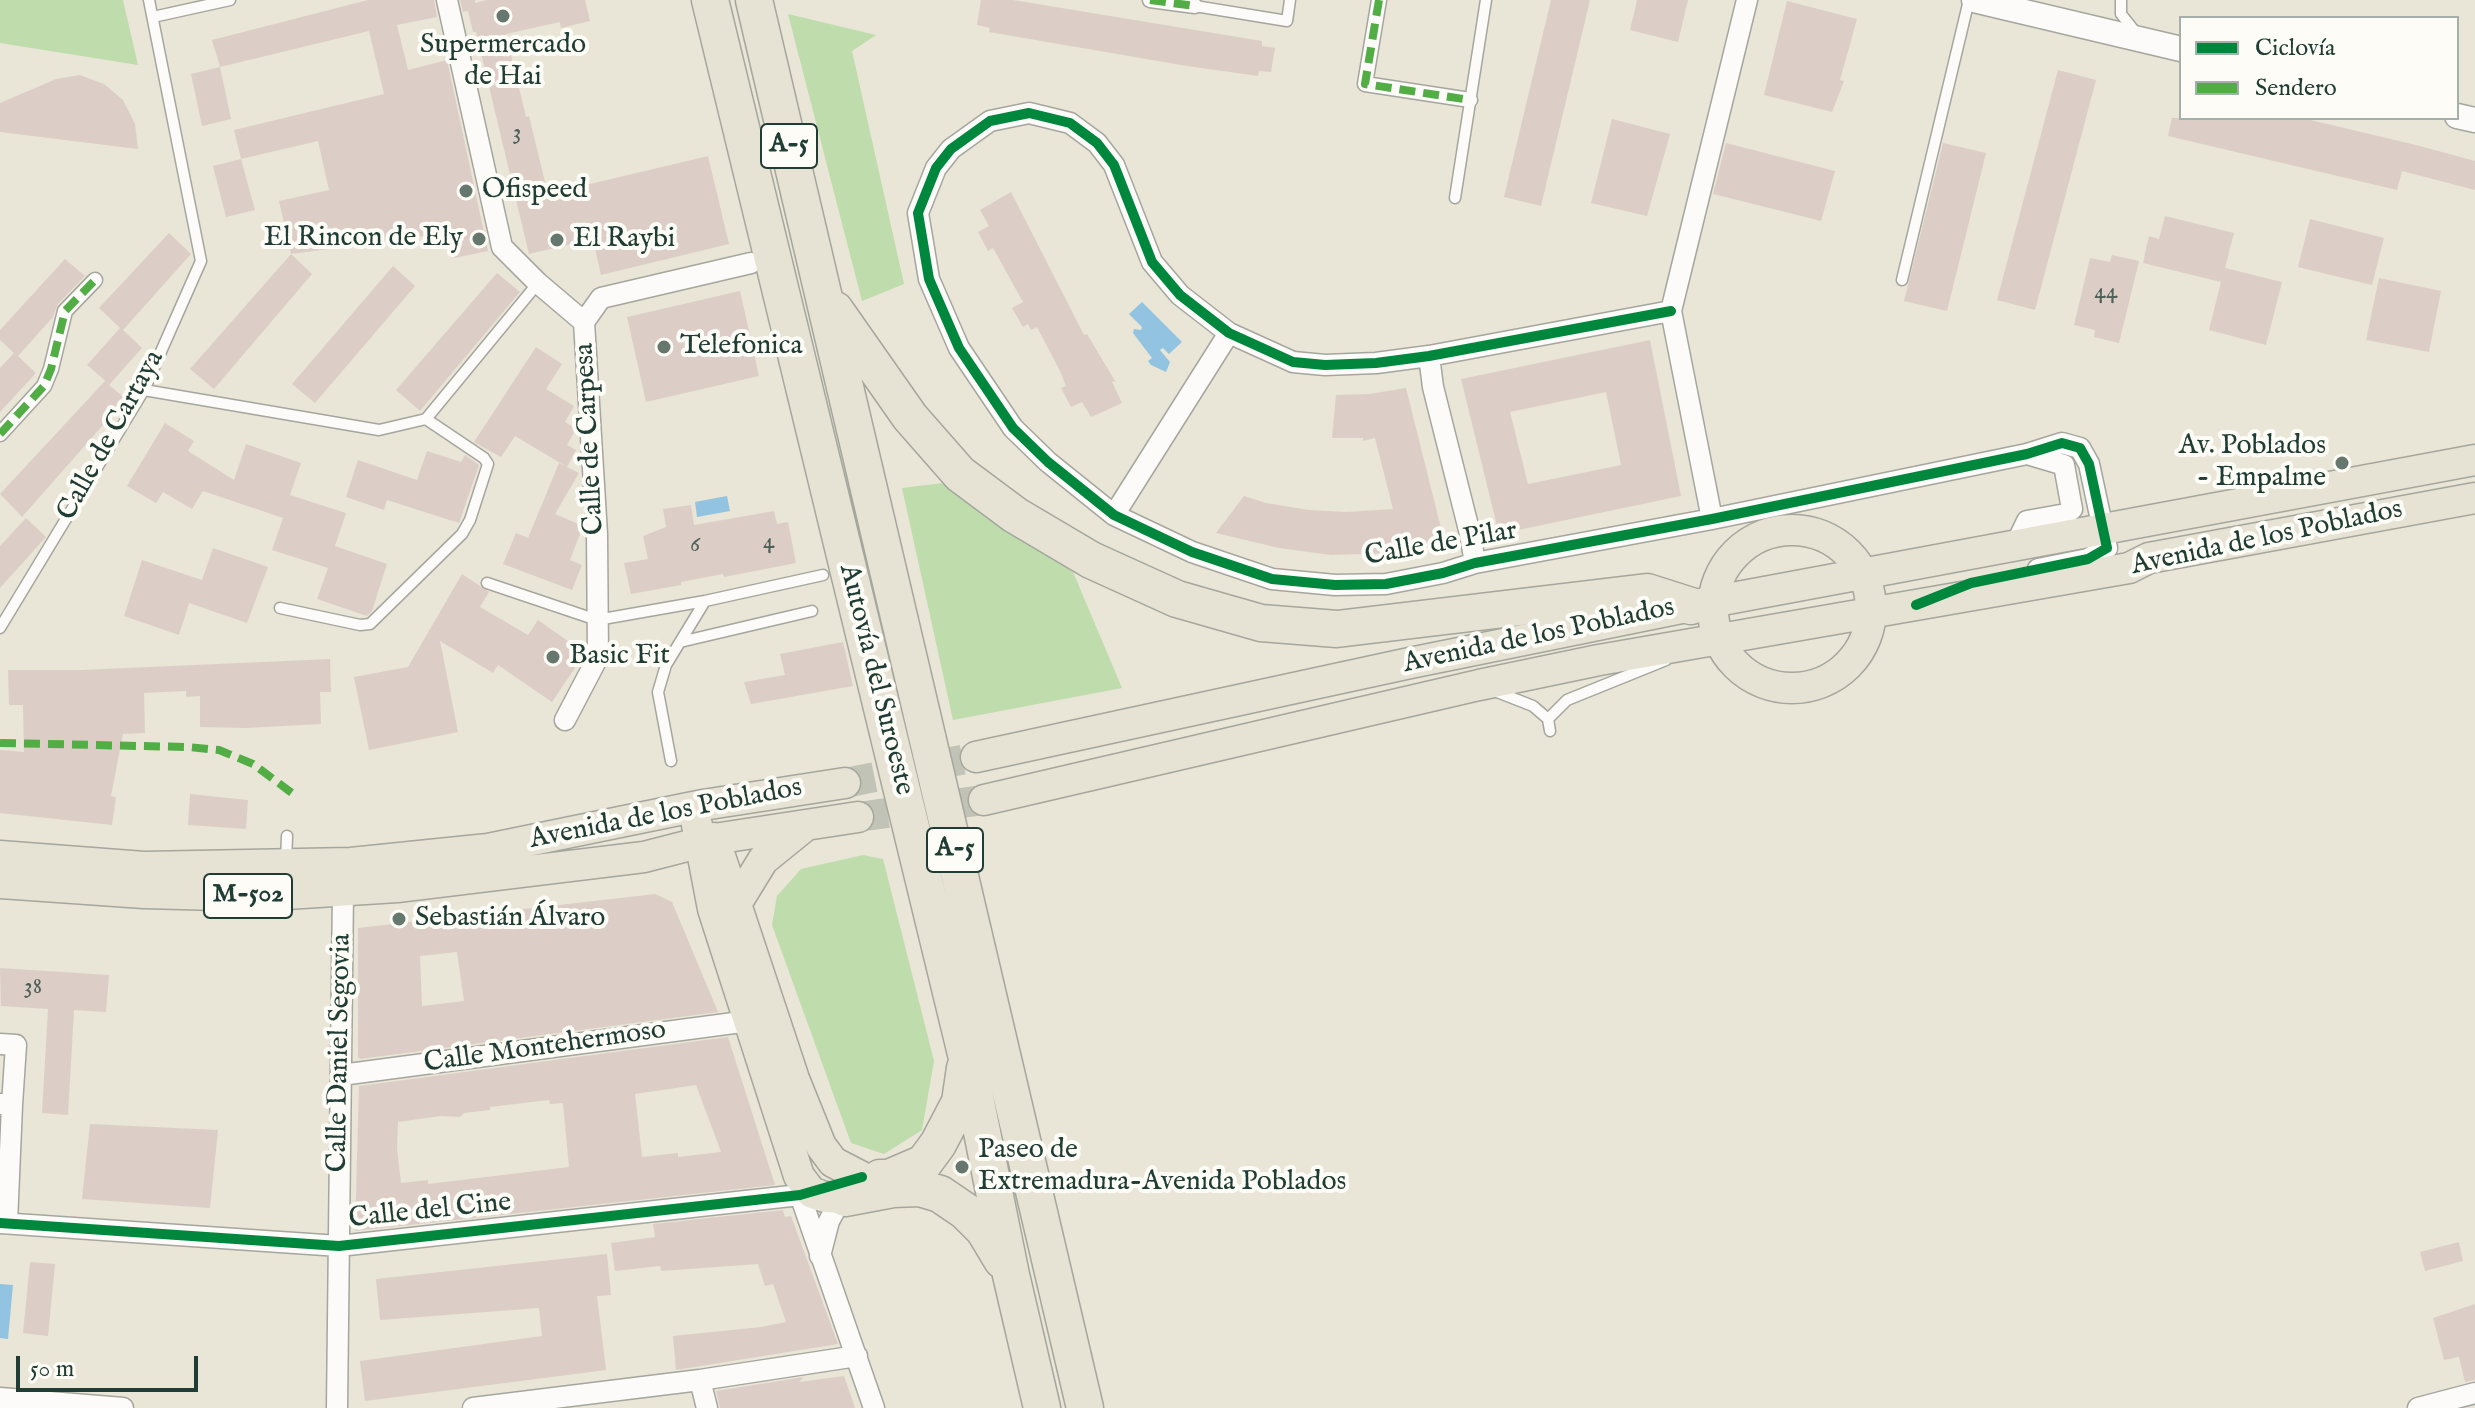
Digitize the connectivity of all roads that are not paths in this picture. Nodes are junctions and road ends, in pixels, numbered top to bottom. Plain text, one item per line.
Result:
1 (149, 0) edge
2 (230, 0) edge
3 (447, 0) edge
4 (710, 0) edge
5 (754, 0) edge
6 (1150, 0) edge
7 (1290, 0) edge
8 (1379, 0) edge
9 (1486, 0) edge
10 (1747, 0) edge
11 (1972, 0) edge
12 (2121, 0) edge
13 (1195, 6) joint
14 (153, 17) junction
15 (2140, 39) junction
16 (2179, 49) edge
17 (1470, 100) junction
18 (1455, 198) dead end
19 (751, 263) dead end
20 (95, 280) dead end
21 (1902, 280) dead end
22 (538, 283) junction
23 (823, 292) junction
24 (1671, 311) junction
25 (584, 322) junction
26 (1229, 333) junction
27 (1429, 356) junction
28 (144, 390) junction
29 (426, 419) junction
30 (0, 434) edge
31 (2027, 454) junction
32 (2475, 460) edge
33 (2475, 498) edge
34 (1114, 515) junction
35 (1712, 519) junction
36 (2104, 528) junction
37 (2016, 544) junction
38 (1475, 563) junction
39 (1864, 574) junction
40 (823, 575) dead end
41 (487, 583) dead end
42 (705, 601) junction
43 (1701, 604) junction
44 (1916, 605) junction
45 (280, 608) dead end
46 (812, 611) dead end
47 (1870, 611) junction
48 (597, 620) junction
49 (0, 628) edge
50 (1708, 640) junction
51 (680, 642) junction
52 (1479, 685) junction
53 (1548, 719) junction
54 (565, 720) dead end
55 (1550, 731) dead end
56 (976, 757) tunnel mouth
57 (671, 761) dead end
58 (845, 783) tunnel mouth
59 (984, 800) tunnel mouth
60 (699, 806) junction
61 (858, 817) tunnel mouth
62 (807, 825) junction
63 (706, 841) junction
64 (0, 856) edge
65 (644, 857) junction
66 (0, 883) edge
67 (343, 890) junction
68 (724, 903) junction
69 (749, 1021) junction
70 (0, 1044) edge
71 (967, 1058) junction
72 (341, 1075) junction
73 (6, 1105) edge
74 (833, 1189) junction
75 (4, 1223) edge
76 (339, 1246) junction
77 (820, 1256) junction
78 (1011, 1275) junction
79 (857, 1356) junction
80 (700, 1380) junction
81 (2475, 1393) edge
82 (0, 1398) edge
83 (2449, 1404) edge
84 (123, 1408) edge
85 (337, 1408) edge
86 (473, 1408) edge
87 (707, 1408) edge
88 (874, 1408) edge
89 (1042, 1408) edge
90 (1085, 1408) edge
91 (2418, 1408) edge

1 - 14 lane, Calle de Cartaya
2 - 14 lane
3 - 22 street, Calle de Carpesa
4 - 71 highway, Autovía del Suroeste / A-5
5 - 23 highway, Autovía del Suroeste / A-5
6 - 13 street
7 - 13 lane
8 - 17 street
9 - 17 lane
10 - 24 street
11 - 15 street
11 - 21 lane
12 - 15 lane
14 - 28 lane, Calle de Cartaya
15 - 16 street
17 - 18 lane
19 - 25 street
20 - 30 street
22 - 25 street, Calle de Carpesa
22 - 29 lane
23 - 43 highway
23 - 90 highway, Autovía del Suroeste / A-5
24 - 27 street, Calle de Pilar
24 - 35 street
25 - 48 street, Calle de Carpesa
26 - 27 street, Calle de Pilar
26 - 34 street
26 - 34 street, Calle de Pilar
27 - 38 street
28 - 29 lane
28 - 49 lane, Calle de Cartaya
29 - 45 lane
31 - 35 street, Calle de Pilar
31 - 36 street, Calle de Pilar
31 - 37 street
32 - 36 main road, Avenida de los Poblados
33 - 44 main road, Avenida de los Poblados
34 - 38 street, Calle de Pilar
35 - 38 street, Calle de Pilar
36 - 37 main road, Avenida de los Poblados
36 - 44 street, Avenida de los Poblados
37 - 39 main road, Avenida de los Poblados
39 - 43 main road, Avenida de los Poblados
39 - 43 main road
39 - 47 main road
40 - 42 lane
41 - 48 lane
42 - 48 lane
42 - 51 lane
43 - 50 main road
43 - 56 main road, Avenida de los Poblados
44 - 47 main road, Avenida de los Poblados
46 - 51 lane
47 - 50 main road, Avenida de los Poblados
47 - 50 main road
48 - 54 street, Calle de Carpesa
50 - 52 main road, Avenida de los Poblados
50 - 53 lane
51 - 57 lane
52 - 53 lane
52 - 59 main road, Avenida de los Poblados
53 - 55 lane
58 - 60 main road, Avenida de los Poblados
60 - 63 main road
60 - 64 main road, Avenida de los Poblados / M-502
61 - 62 main road, M-502
62 - 63 main road, M-502
62 - 68 main road
63 - 65 main road, M-502
63 - 68 main road
65 - 67 main road, M-502
65 - 68 main road
66 - 67 main road, M-502
67 - 72 street, Calle Daniel Segovia
68 - 69 main road
68 - 74 main road
69 - 72 street, Calle Montehermoso
69 - 74 main road
70 - 73 street, Calle del Cine
71 - 74 highway
71 - 78 highway, Autovía del Suroeste / A-5
72 - 76 street, Calle Daniel Segovia
73 - 75 street, Calle del Cine
74 - 76 street, Calle del Cine
74 - 77 street
74 - 77 street
74 - 78 highway
75 - 76 street, Calle del Cine
76 - 85 street, Calle Daniel Segovia
77 - 79 street
78 - 89 highway, Autovía del Suroeste / A-5
79 - 80 street
79 - 88 street
80 - 86 street
80 - 87 street
81 - 83 street
82 - 84 street
83 - 91 street

